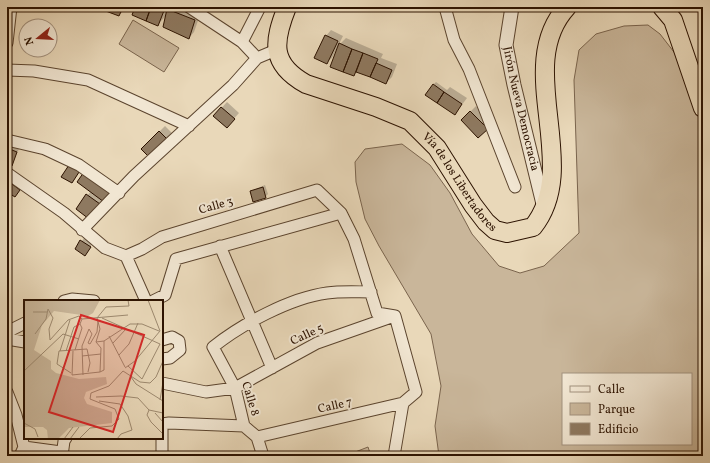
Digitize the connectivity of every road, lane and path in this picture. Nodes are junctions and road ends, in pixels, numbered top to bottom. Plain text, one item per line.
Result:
1 (11, 7) edge
2 (189, 7) edge
3 (260, 7) edge
4 (445, 7) edge
5 (512, 7) edge
6 (567, 7) edge
7 (662, 7) edge
8 (288, 8) edge
9 (242, 42) junction
10 (7, 43) edge
11 (276, 50) junction
12 (257, 58) junction
13 (7, 70) edge
14 (703, 108) edge
15 (189, 126) junction
16 (7, 140) edge
17 (7, 173) edge
18 (515, 187) dead end
19 (119, 193) junction
20 (544, 209) junction
21 (341, 213) junction
22 (82, 230) junction
23 (220, 246) junction
24 (126, 256) junction
25 (371, 292) junction
26 (68, 300) edge
27 (83, 300) edge
28 (146, 300) edge
29 (155, 300) edge
30 (395, 316) junction
31 (252, 322) junction
32 (24, 324) edge
33 (7, 332) edge
34 (7, 339) edge
35 (163, 340) edge
36 (24, 342) edge
37 (163, 359) edge
38 (272, 368) junction
39 (163, 383) edge
40 (235, 388) junction
41 (7, 392) edge
42 (404, 403) junction
43 (163, 424) edge
44 (244, 426) junction
45 (257, 438) junction
46 (66, 439) edge
47 (162, 439) edge
48 (22, 451) edge
49 (62, 454) edge
50 (162, 456) edge
51 (263, 456) edge
52 (394, 456) edge

1 - 10 street
2 - 9 street
3 - 9 street
4 - 18 street
5 - 20 street, Jirón Nueva Democracia
6 - 20 highway, Vía de los Libertadores
7 - 14 highway
8 - 11 highway
9 - 12 street
11 - 12 street
11 - 20 highway, Vía de los Libertadores
12 - 15 street
13 - 15 street
15 - 19 street
16 - 19 street
17 - 22 street
19 - 22 street
21 - 23 street
21 - 24 street, Calle 3
21 - 25 street
22 - 24 street
23 - 29 street
23 - 31 street
24 - 28 street
25 - 30 street
25 - 31 street
26 - 27 street
30 - 38 street, Calle 5
30 - 42 street, Calle 7
31 - 38 street
31 - 40 street, Calle 8
32 - 33 street
34 - 36 street
35 - 37 street
38 - 40 street, Calle 5
39 - 40 street
40 - 44 street, Calle 8
41 - 48 street
42 - 45 street, Calle 7
42 - 52 street
43 - 44 street
44 - 45 street, Calle 8
45 - 51 street, Calle 8
46 - 49 street
47 - 50 street
48 - 49 street

